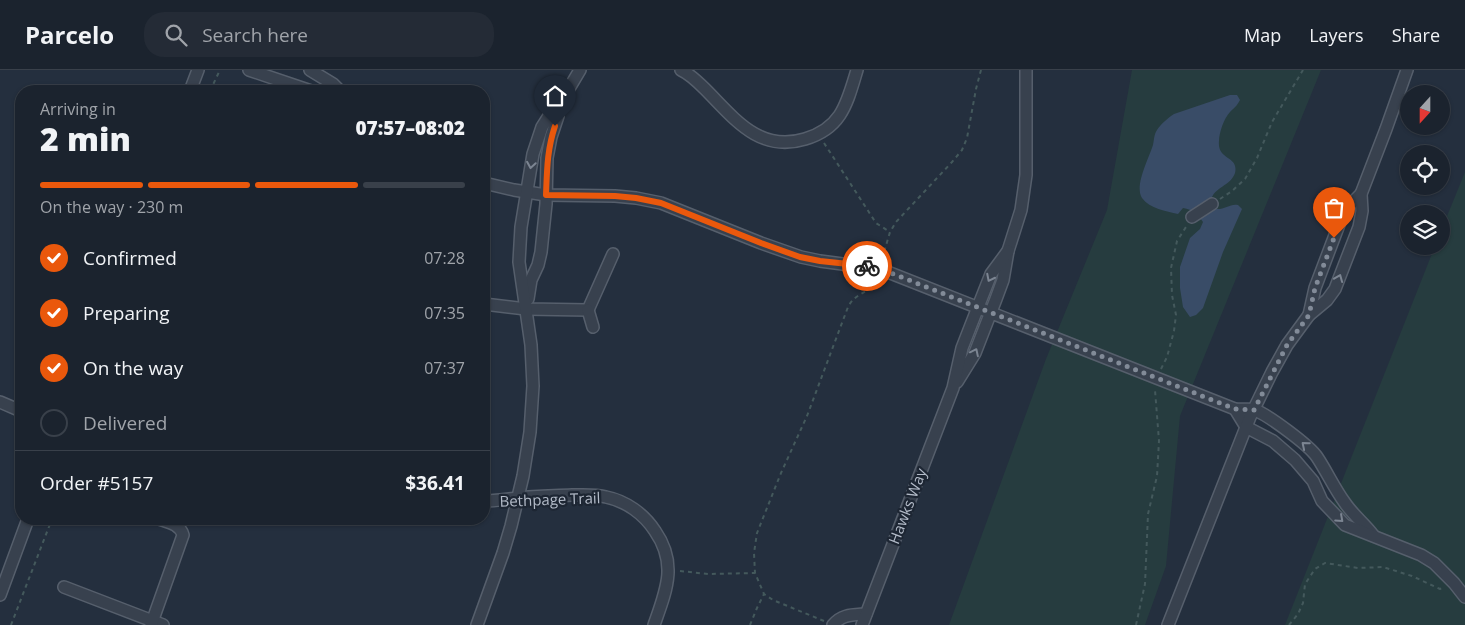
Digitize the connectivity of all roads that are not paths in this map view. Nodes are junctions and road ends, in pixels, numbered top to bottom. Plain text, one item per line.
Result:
1 (198, 70) edge
2 (249, 70) edge
3 (310, 70) edge
4 (580, 70) edge
5 (683, 70) edge
6 (857, 70) edge
7 (1026, 70) edge
8 (1406, 70) edge
9 (192, 85) edge
10 (293, 85) edge
11 (335, 85) edge
12 (558, 107) junction
13 (490, 184) edge
14 (527, 193) junction
15 (1361, 194) junction
16 (546, 195) junction
17 (1212, 204) road end
18 (1192, 217) road end
19 (520, 239) junction
20 (543, 242) junction
21 (1008, 251) junction
22 (613, 254) dead end
23 (490, 305) edge
24 (978, 307) junction
25 (526, 309) junction
26 (588, 310) junction
27 (991, 312) junction
28 (1309, 315) junction
29 (593, 327) dead end
30 (953, 388) junction
31 (0, 402) edge
32 (15, 408) edge
33 (1235, 409) junction
34 (1254, 410) junction
35 (1246, 427) junction
36 (1327, 475) junction
37 (1312, 481) junction
38 (518, 498) junction
39 (490, 500) edge
40 (26, 525) edge
41 (175, 525) edge
42 (1373, 536) junction
43 (64, 588) dead end
44 (0, 594) edge
45 (1465, 598) edge
46 (864, 620) edge
47 (155, 624) edge
48 (477, 625) edge
49 (654, 625) edge
50 (833, 625) edge
51 (1168, 625) edge

1 - 9 street
2 - 10 street
3 - 11 street
4 - 12 street
5 - 6 street
7 - 21 street
8 - 15 street
12 -> 14 street
12 - 16 street
13 - 14 street
14 - 16 street
14 - 19 street
15 - 28 street
28 -> 15 street
16 - 20 street
16 - 24 street
17 - 18 street
19 - 20 street
19 - 25 street
20 - 25 street
21 -> 24 street, Hawks Way
21 - 27 street, Hawks Way
22 - 26 street
23 - 25 street
24 - 27 street
24 - 30 street, Hawks Way
25 - 26 street
25 - 38 street
26 - 29 street
30 -> 27 street, Hawks Way
27 - 33 street
28 - 34 street
30 - 46 street, Hawks Way
31 - 32 street
33 - 34 street
33 - 35 street
34 - 35 street
36 -> 34 street
35 - 37 street
35 - 51 street
36 - 37 street
36 - 42 street
37 -> 42 street
38 - 39 street, Bethpage Trail
38 - 48 street
38 - 49 street, Bethpage Trail
40 - 44 street
41 - 47 street
42 - 45 street
43 - 47 street
46 - 50 street

